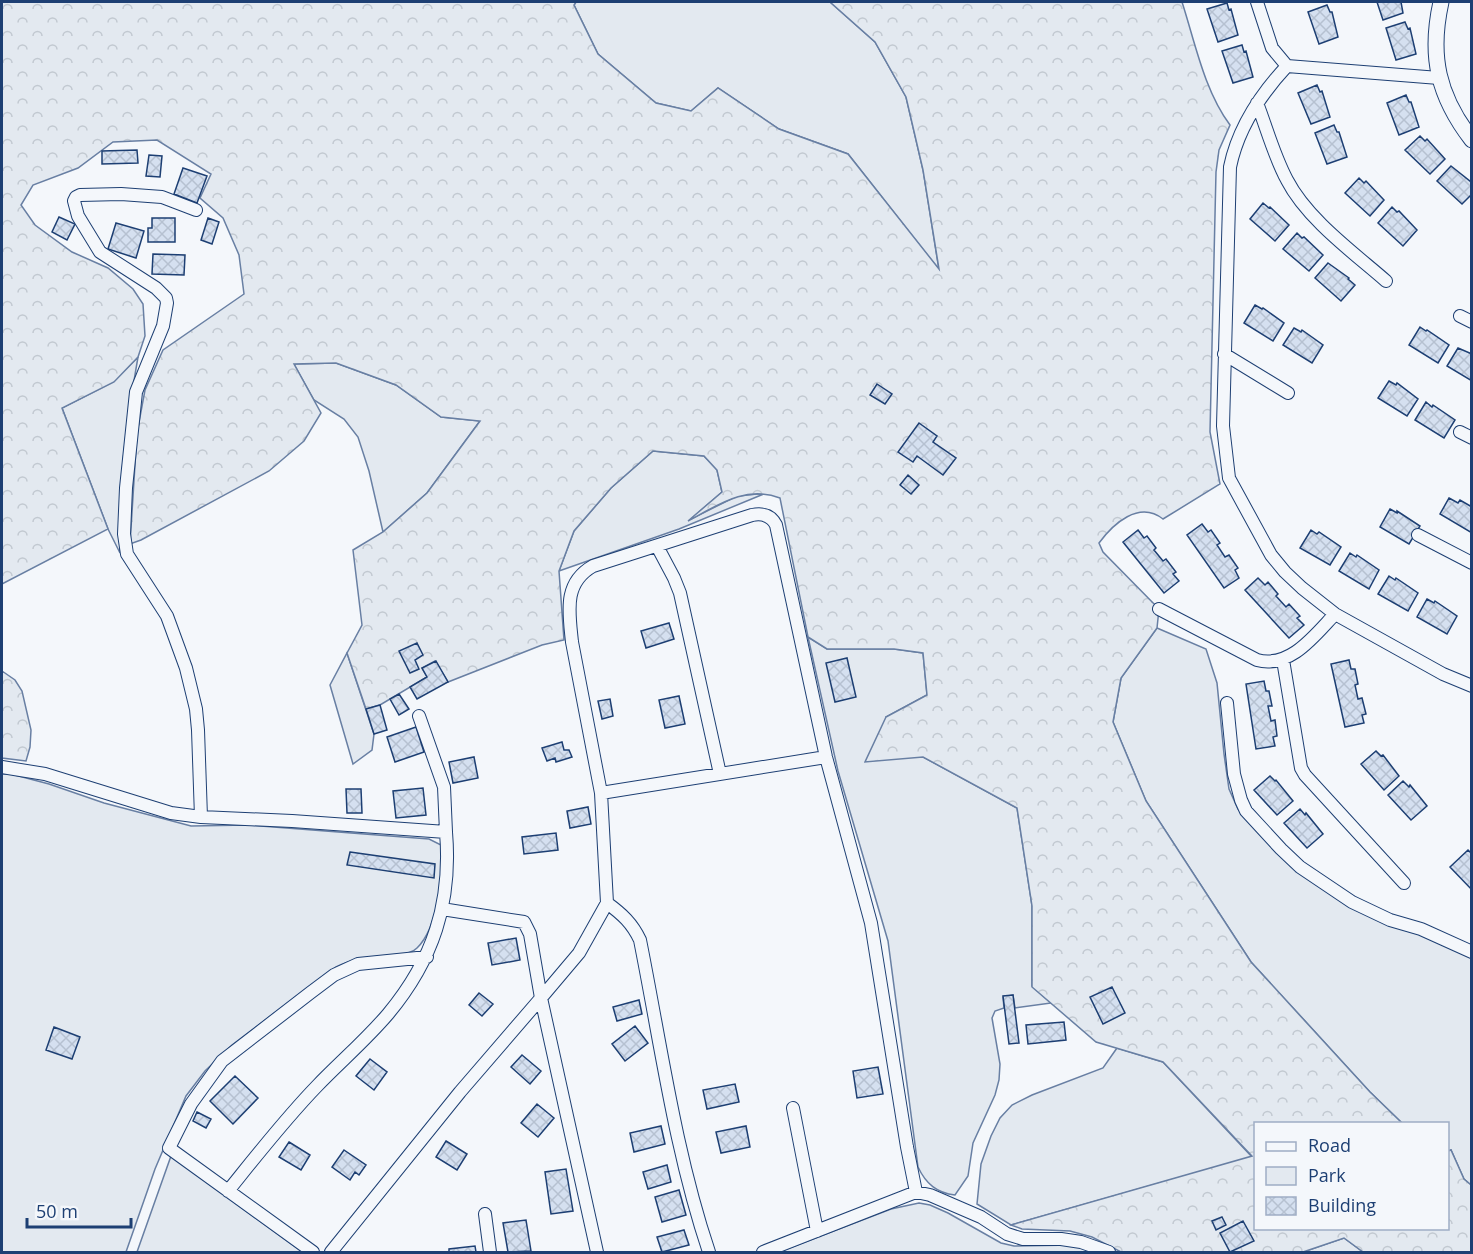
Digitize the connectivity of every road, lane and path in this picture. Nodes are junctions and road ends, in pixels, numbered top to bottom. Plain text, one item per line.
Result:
1 (1257, 2) edge
2 (1441, 2) edge
3 (1287, 66) junction
4 (1439, 78) junction
5 (1257, 103) junction
6 (1472, 140) edge
7 (196, 210) dead end
8 (1386, 281) dead end
9 (1460, 316) dead end
10 (1472, 322) edge
11 (1224, 354) junction
12 (1288, 393) dead end
13 (1418, 535) dead end
14 (657, 546) junction
15 (1472, 563) edge
16 (1159, 609) dead end
17 (1335, 614) junction
18 (1283, 660) junction
19 (1472, 686) edge
20 (1227, 703) dead end
21 (419, 716) dead end
22 (826, 757) junction
23 (2, 767) edge
24 (720, 774) junction
25 (602, 793) junction
26 (201, 817) junction
27 (446, 832) junction
28 (1404, 883) dead end
29 (607, 903) junction
30 (442, 909) junction
31 (1472, 952) edge
32 (427, 957) junction
33 (542, 998) junction
34 (793, 1108) dead end
35 (228, 1191) junction
36 (916, 1191) junction
37 (484, 1215) dead end
38 (817, 1231) junction
39 (313, 1252) edge
40 (331, 1252) edge
41 (490, 1252) edge
42 (597, 1252) edge
43 (709, 1252) edge
44 (763, 1252) edge
45 (1109, 1252) edge

1 - 3 street
2 - 4 street
3 - 4 street
3 - 5 street
4 - 6 street
5 - 8 street
5 - 11 street
7 - 26 street
9 - 10 street
11 - 12 street
11 - 17 street
13 - 15 street
14 - 22 street
14 - 24 street
14 - 25 street
16 - 18 street
17 - 18 street
17 - 19 street
18 - 28 street
20 - 31 street
21 - 27 street
22 - 24 street
22 - 36 street
23 - 26 street
24 - 25 street
25 - 29 street
26 - 27 street
27 - 30 street
29 - 33 street
29 - 43 street
30 - 32 street
30 - 33 street
32 - 35 street
32 - 35 street
33 - 40 street
33 - 42 street
34 - 38 street
35 - 39 street
36 - 38 street
36 - 45 street
37 - 41 street
38 - 44 street

